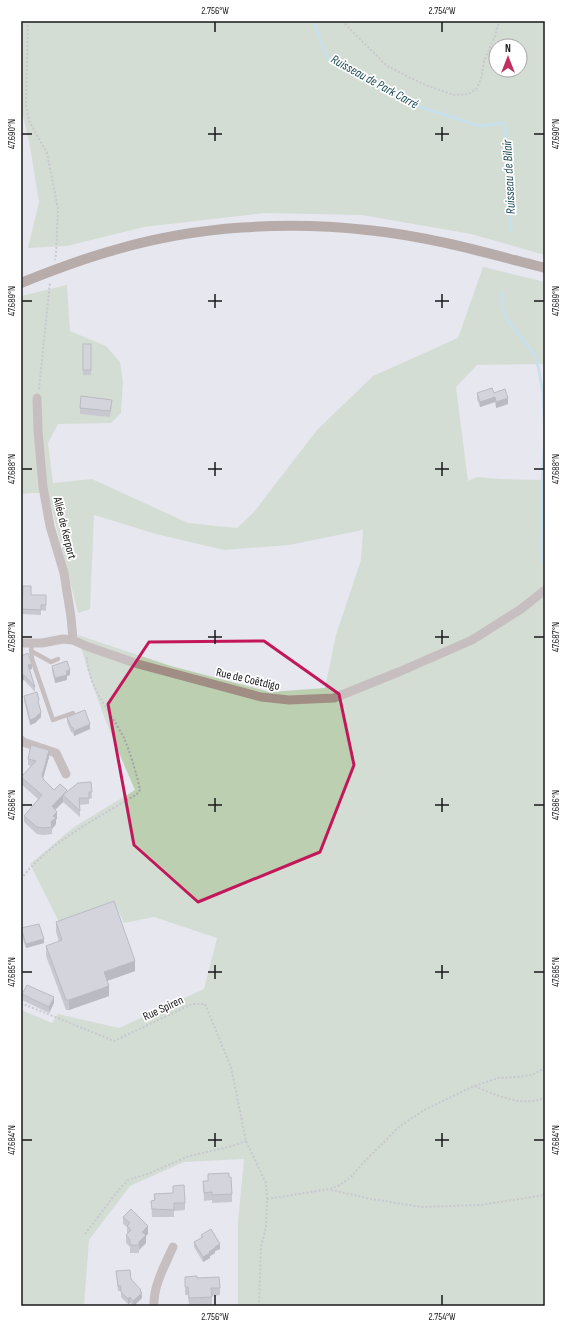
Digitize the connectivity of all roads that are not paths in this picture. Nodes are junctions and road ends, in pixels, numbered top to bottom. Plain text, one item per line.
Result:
1 (545, 268) edge
2 (21, 283) edge
3 (38, 398) road end
4 (545, 590) edge
5 (73, 640) junction
6 (21, 643) edge
7 (31, 647) junction
8 (58, 659) dead end
9 (73, 713) edge
10 (21, 740) edge
11 (66, 774) dead end
12 (173, 1246) dead end
13 (154, 1306) edge

1 - 2 main road
3 - 5 street, Allée de Kerport
4 - 5 street, Rue de Coëtdigo
5 - 7 street, Rue de Coëtdigo
6 - 7 street, Rue de Coëtdigo
7 - 8 lane
7 - 9 lane
10 - 11 street
12 - 13 street

